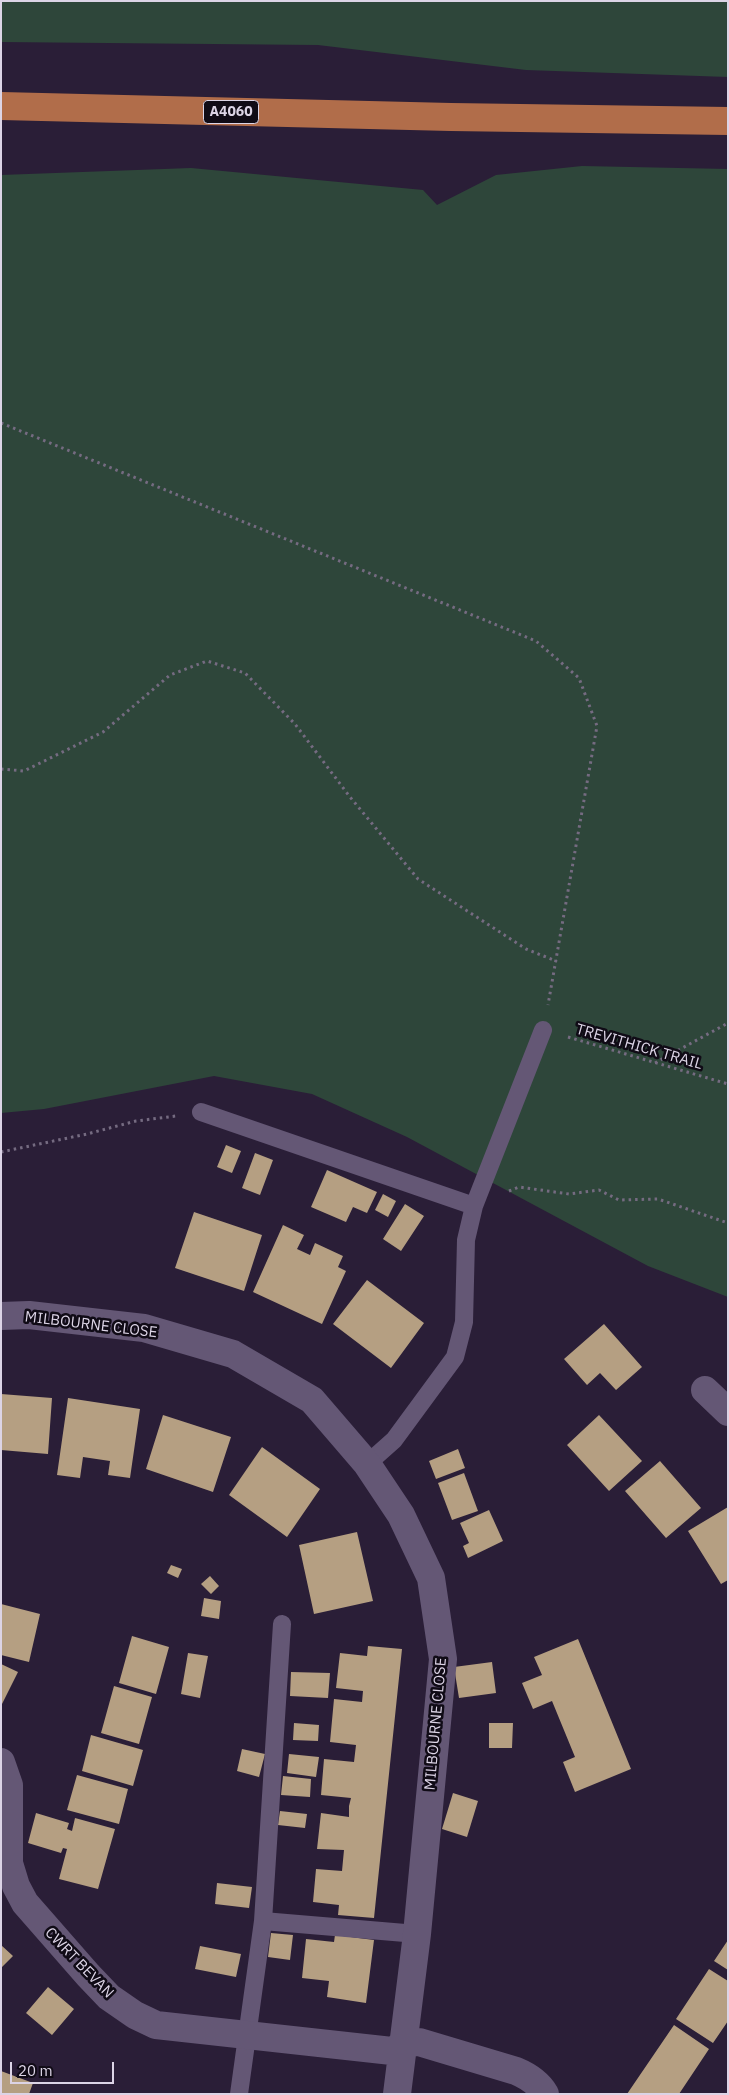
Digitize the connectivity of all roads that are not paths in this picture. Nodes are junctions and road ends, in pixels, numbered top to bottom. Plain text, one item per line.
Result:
1 (4, 105) edge
2 (728, 121) edge
3 (543, 1030) road end
4 (201, 1112) road end
5 (474, 1206) junction
6 (1, 1316) edge
7 (705, 1390) dead end
8 (728, 1412) edge
9 (367, 1464) junction
10 (282, 1624) dead end
11 (1, 1762) edge
12 (263, 1921) junction
13 (417, 1934) junction
14 (247, 2035) junction
15 (402, 2048) junction
16 (239, 2094) edge
17 (397, 2094) edge
18 (544, 2094) edge

1 - 2 highway, A4060
3 - 5 lane
4 - 5 lane
5 - 9 lane
6 - 9 street, MILBOURNE CLOSE
7 - 8 street
9 - 13 street, MILBOURNE CLOSE
10 - 12 lane
11 - 14 street, CWRT BEVAN
12 - 13 lane
12 - 14 lane
13 - 15 street, MILBOURNE CLOSE
14 - 15 street, CWRT BEVAN
14 - 16 lane
15 - 17 street, MILBOURNE CLOSE
15 - 18 street, CWRT BEVAN

